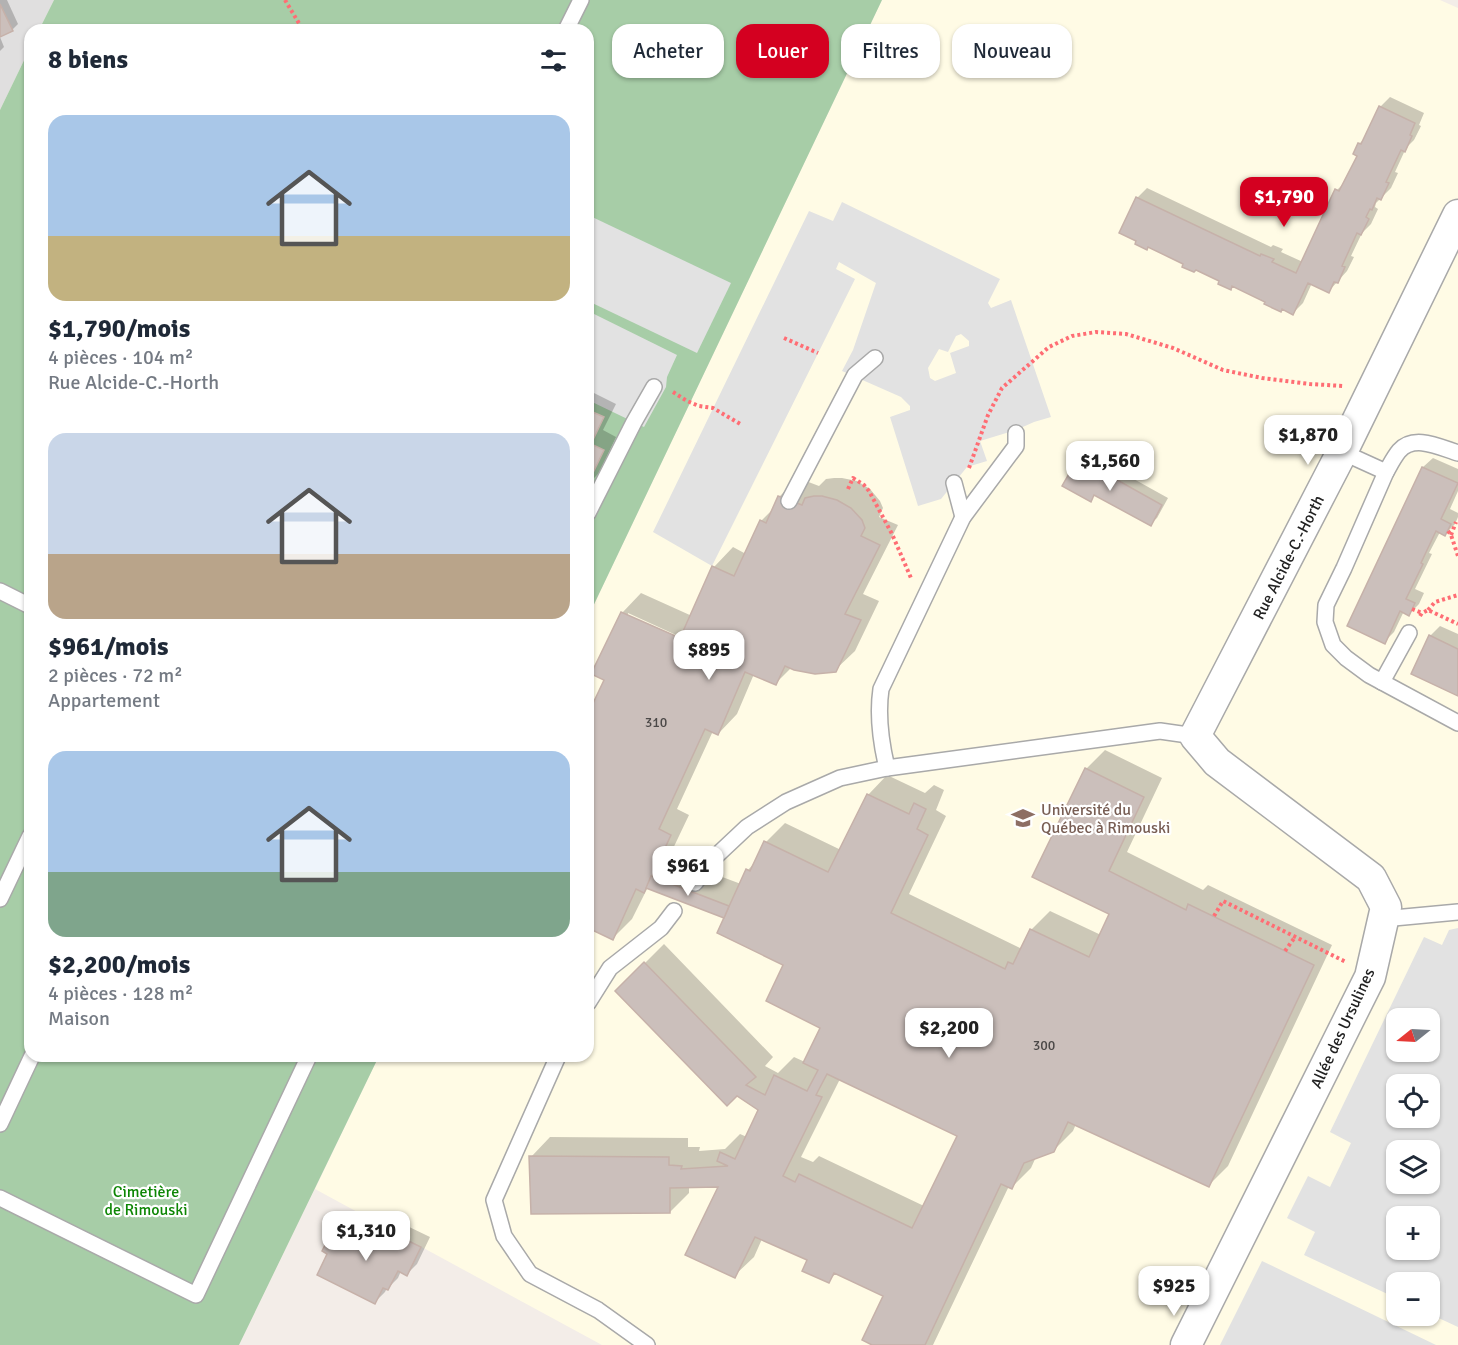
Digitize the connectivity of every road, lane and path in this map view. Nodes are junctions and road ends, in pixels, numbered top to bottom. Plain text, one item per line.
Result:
1 (285, 0) edge
2 (581, 0) edge
3 (299, 24) edge
4 (569, 24) edge
5 (1458, 215) edge
6 (784, 338) dead end
7 (818, 353) dead end
8 (875, 358) dead end
9 (660, 387) joint
10 (1373, 388) junction
11 (742, 425) dead end
12 (1016, 433) dead end
13 (1342, 452) junction
14 (1458, 453) edge
15 (1386, 472) junction
16 (848, 489) dead end
17 (956, 490) joint
18 (594, 501) edge
19 (789, 501) dead end
20 (963, 517) junction
21 (1457, 519) edge
22 (1458, 528) edge
23 (1458, 556) edge
24 (0, 591) edge
25 (927, 593) junction
26 (1458, 595) edge
27 (24, 603) edge
28 (1428, 610) junction
29 (1458, 624) edge
30 (1409, 633) joint
31 (1382, 682) junction
32 (1458, 723) edge
33 (1195, 736) junction
34 (887, 768) junction
35 (24, 849) edge
36 (695, 883) dead end
37 (0, 900) edge
38 (674, 911) dead end
39 (1458, 912) edge
40 (1214, 916) dead end
41 (1383, 919) junction
42 (1294, 937) junction
43 (1285, 951) dead end
44 (1370, 977) junction
45 (594, 993) edge
46 (29, 1062) edge
47 (306, 1062) edge
48 (555, 1062) edge
49 (0, 1124) edge
50 (0, 1198) edge
51 (647, 1345) edge
52 (1186, 1345) edge

1 - 3 path
2 - 4 lane
5 - 10 street, Rue Alcide-C.-Horth
6 - 7 path
8 - 19 lane
9 - 11 path
9 - 18 lane
10 - 13 street, Rue Alcide-C.-Horth
10 - 17 path
12 - 20 lane
13 - 15 lane
13 - 33 street, Rue Alcide-C.-Horth
14 - 15 lane
15 - 31 lane
16 - 25 path
17 - 20 lane
20 - 25 lane
21 - 22 path
21 - 23 path
24 - 27 lane
25 - 34 lane
26 - 28 path
28 - 29 path
28 - 30 path
30 - 31 lane
31 - 32 lane
33 - 34 lane
33 - 41 street, Allée des Ursulines
34 - 36 lane
35 - 37 lane
38 - 45 lane
39 - 41 lane
40 - 42 path
41 - 44 street, Allée des Ursulines
42 - 43 path
42 - 44 path
44 - 52 street, Allée des Ursulines
46 - 49 lane
47 - 50 lane
48 - 51 lane

